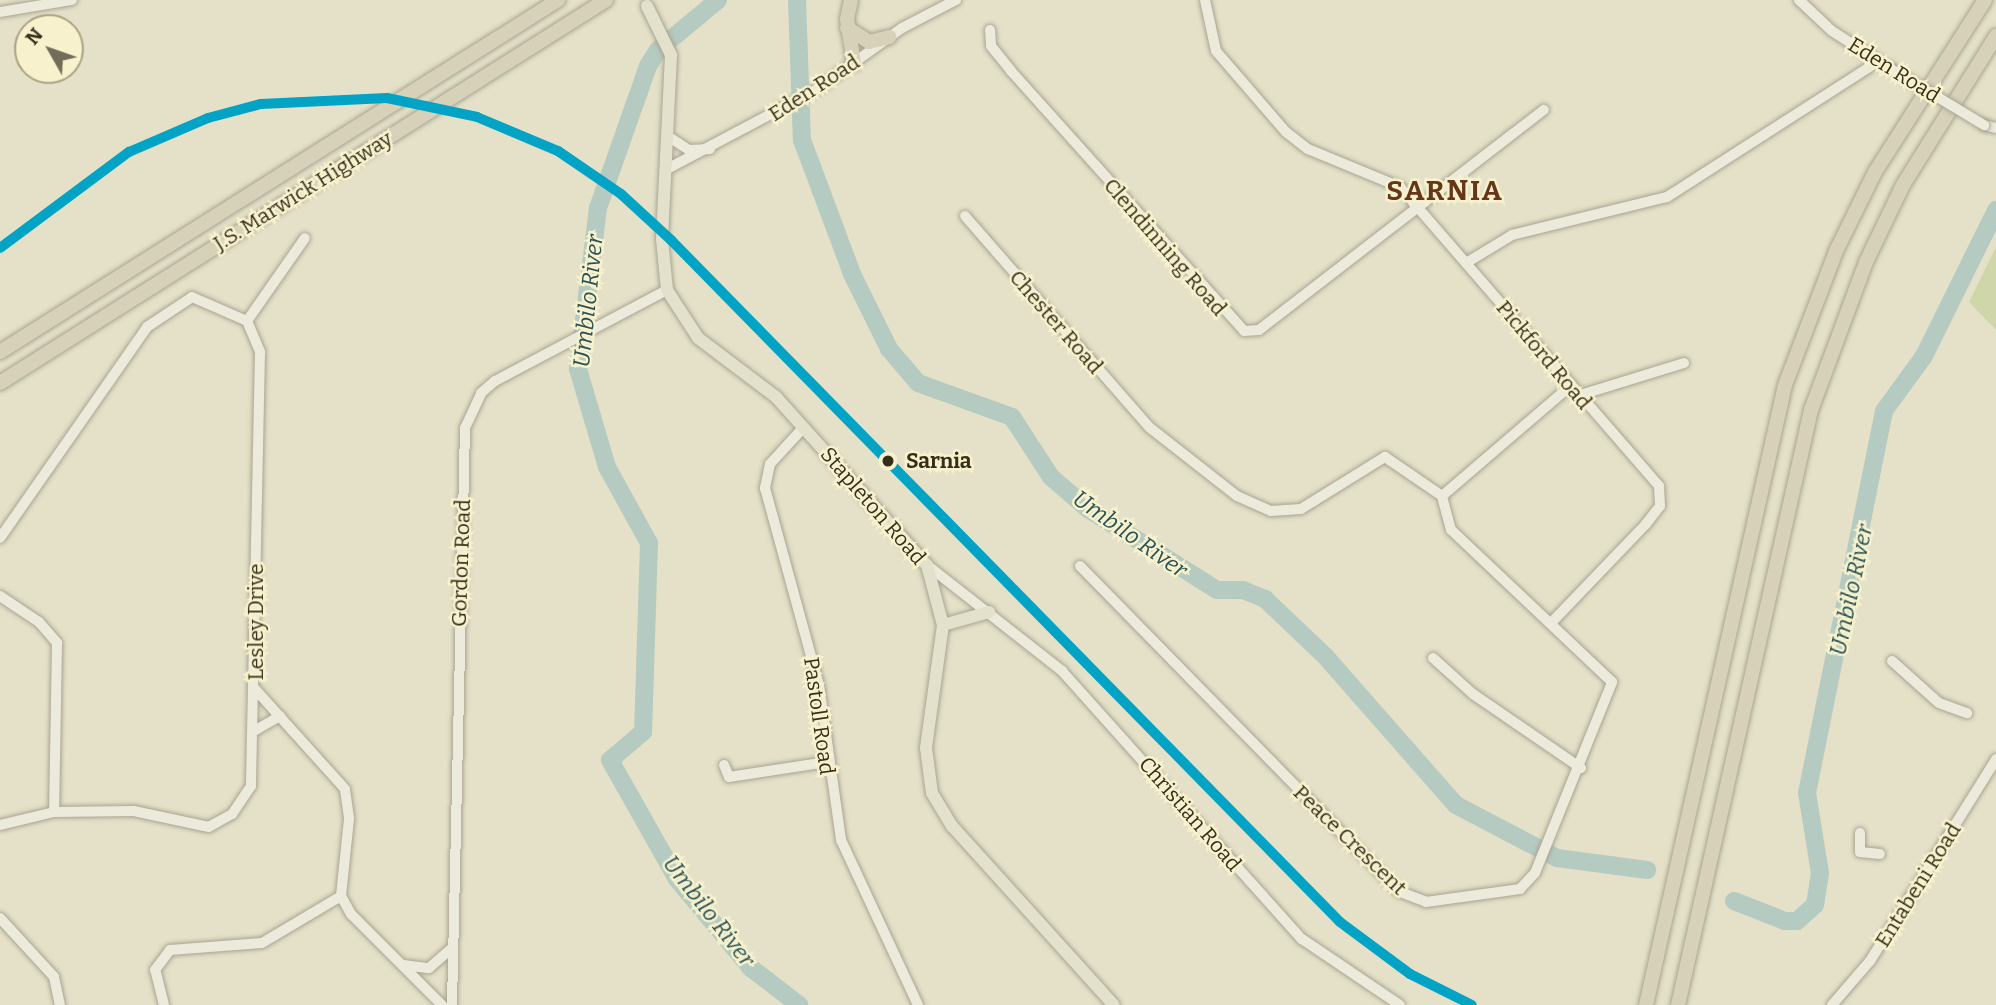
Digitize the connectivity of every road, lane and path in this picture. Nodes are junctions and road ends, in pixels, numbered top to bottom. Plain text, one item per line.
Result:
1 (72, 0) edge
2 (558, 0) edge
3 (606, 0) edge
4 (851, 0) edge
5 (957, 0) edge
6 (1205, 0) edge
7 (1799, 0) edge
8 (1985, 0) edge
9 (648, 6) dead end
10 (0, 12) edge
11 (847, 28) junction
12 (990, 30) dead end
13 (1996, 36) edge
14 (889, 37) junction
15 (1879, 61) junction
16 (855, 63) junction
17 (1544, 110) dead end
18 (1996, 128) edge
19 (669, 137) junction
20 (714, 148) junction
21 (667, 170) junction
22 (1418, 206) junction
23 (965, 216) dead end
24 (305, 238) dead end
25 (1465, 263) junction
26 (667, 290) junction
27 (247, 321) junction
28 (0, 352) edge
29 (1684, 363) dead end
30 (0, 383) edge
31 (1569, 387) junction
32 (1577, 396) junction
33 (803, 428) junction
34 (1442, 496) junction
35 (0, 538) edge
36 (927, 565) junction
37 (1080, 566) dead end
38 (0, 596) edge
39 (989, 612) junction
40 (1552, 622) junction
41 (943, 625) junction
42 (1433, 658) dead end
43 (1892, 661) dead end
44 (255, 689) junction
45 (1967, 713) dead end
46 (280, 716) junction
47 (254, 731) junction
48 (1996, 759) edge
49 (827, 762) junction
50 (724, 765) dead end
51 (1581, 768) junction
52 (54, 812) junction
53 (0, 825) edge
54 (1860, 833) dead end
55 (1880, 854) dead end
56 (341, 896) junction
57 (0, 918) edge
58 (451, 949) junction
59 (399, 963) junction
60 (60, 1005) edge
61 (164, 1005) edge
62 (442, 1005) edge
63 (452, 1005) edge
64 (918, 1005) edge
65 (1114, 1005) edge
66 (1400, 1005) edge
67 (1646, 1005) edge
68 (1678, 1005) edge
69 (1832, 1005) edge

1 - 10 street
2 - 28 highway, J.S. Marwick Highway
3 - 30 highway, J.S. Marwick Highway
4 - 11 highway
5 - 14 street, Eden Road
6 - 22 street, Pickford Road
7 - 15 street, Eden Road
8 - 67 highway
9 - 19 main road, Stapleton Road
11 - 14 highway
11 - 16 highway
12 - 22 street, Clendinning Road
13 - 68 highway
14 - 16 street, Eden Road
15 - 18 street, Eden Road, bridge
15 - 25 street
16 - 20 street, Eden Road
17 - 22 street, Clendinning Road
19 - 20 street
19 - 21 main road, Stapleton Road
20 - 21 street, Eden Road
21 - 26 main road, Stapleton Road
22 - 25 street, Pickford Road
23 - 34 street, Chester Road
24 - 27 street
25 - 31 street, Pickford Road
26 - 33 main road, Stapleton Road
26 - 58 street, Gordon Road
27 - 35 street
27 - 44 street, Lesley Drive
29 - 32 street
31 - 32 street, Pickford Road
31 - 34 street
32 - 40 street, Pickford Road
33 - 36 main road, Stapleton Road
33 - 49 street, Pastoll Road
34 - 40 street
36 - 39 street, Christian Road
36 - 41 main road, Stapleton Road
37 - 51 street, Peace Crescent
38 - 52 street
39 - 41 main road
39 - 66 street, Christian Road
40 - 51 street, Peace Crescent
41 - 65 main road, Stapleton Road
42 - 51 street
43 - 45 street
44 - 46 street, Lesley Drive
44 - 47 street
46 - 47 street
46 - 56 street, Lesley Drive
47 - 52 street
48 - 69 street, Entabeni Road
49 - 50 street
49 - 64 street, Pastoll Road
52 - 53 street
54 - 55 street
56 - 59 street
56 - 61 street
57 - 60 street
58 - 59 street
58 - 63 street, Gordon Road
59 - 62 street

